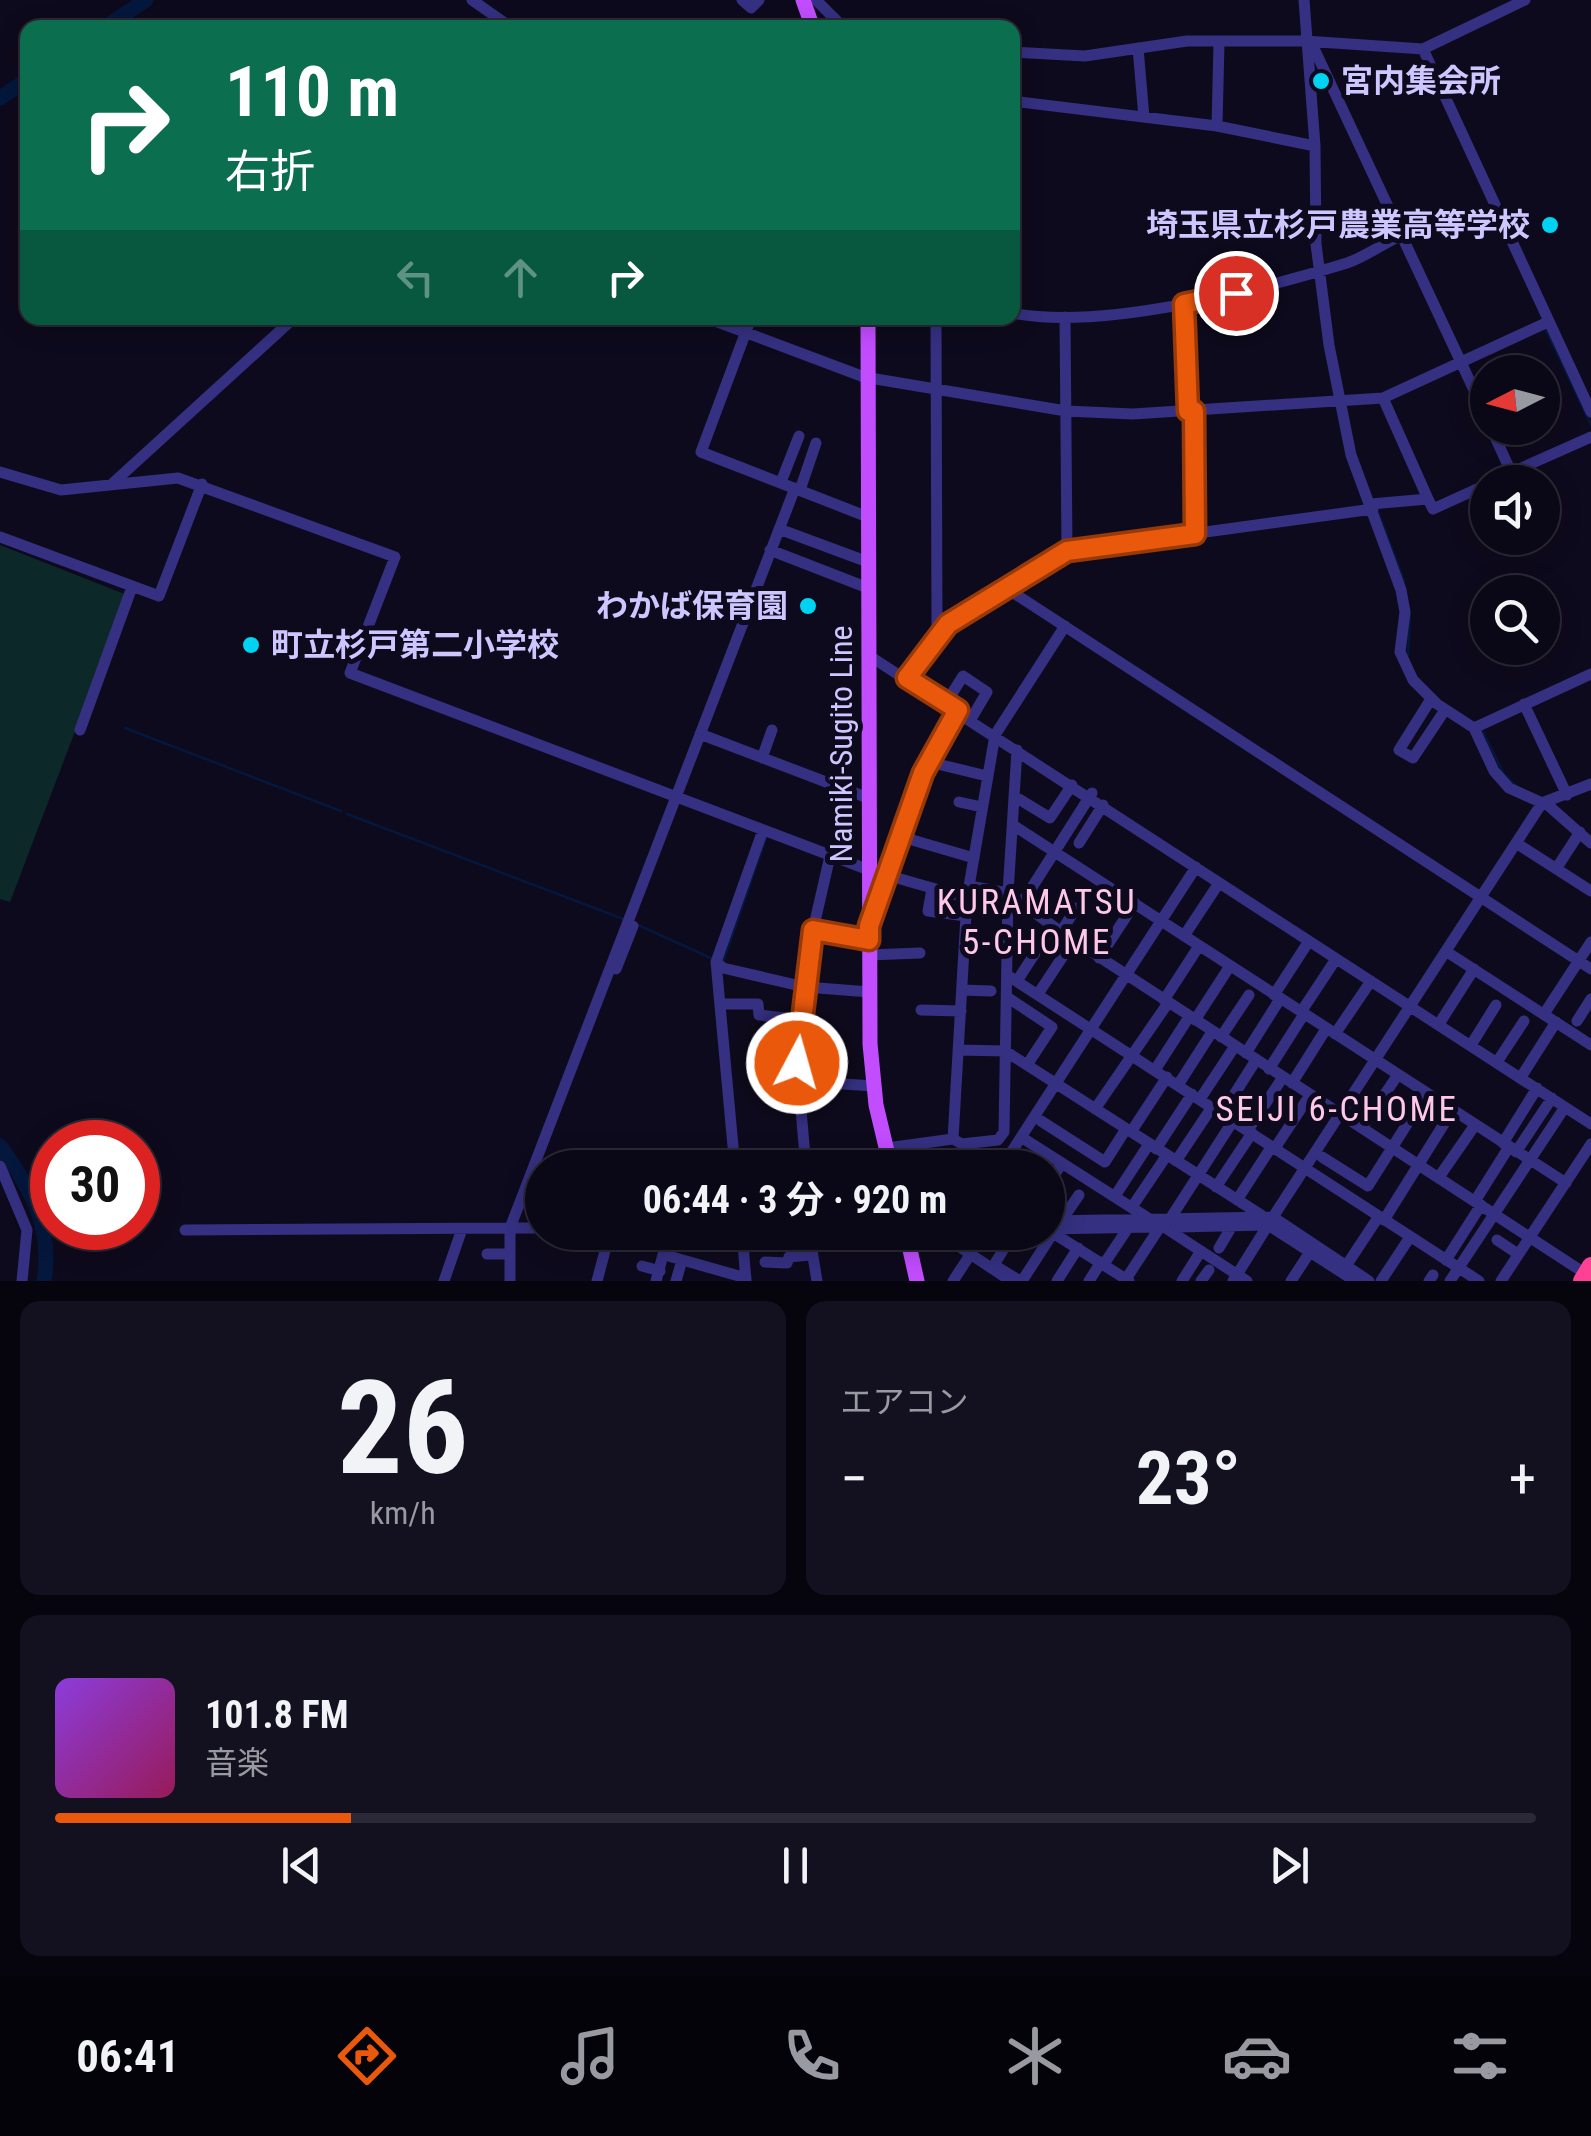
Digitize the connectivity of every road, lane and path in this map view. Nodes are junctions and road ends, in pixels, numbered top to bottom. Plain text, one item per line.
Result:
1 (472, 0) edge
2 (742, 0) edge
3 (759, 0) edge
4 (816, 0) edge
5 (1304, 0) edge
6 (1524, 0) edge
7 (1498, 6) edge
8 (490, 12) junction
9 (487, 20) edge
10 (501, 20) edge
11 (836, 20) edge
12 (1308, 42) junction
13 (1219, 43) junction
14 (1138, 48) junction
15 (1422, 49) junction
16 (1020, 52) edge
17 (1020, 102) edge
18 (1144, 116) junction
19 (1217, 126) junction
20 (1315, 146) junction
21 (1402, 235) junction
22 (1320, 269) junction
23 (1184, 304) junction
24 (1020, 313) edge
25 (1065, 317) junction
26 (1548, 322) junction
27 (286, 325) edge
28 (749, 325) edge
29 (868, 325) edge
30 (936, 325) edge
31 (1461, 362) junction
32 (869, 375) junction
33 (1470, 381) edge
34 (936, 389) junction
35 (1383, 398) junction
36 (1340, 404) junction
37 (1066, 411) junction
38 (1191, 411) junction
39 (1591, 412) edge
40 (799, 436) dead end
41 (1591, 437) edge
42 (816, 443) dead end
43 (1528, 465) edge
44 (0, 472) edge
45 (782, 482) junction
46 (202, 484) junction
47 (111, 485) junction
48 (797, 489) junction
49 (1470, 492) edge
50 (1428, 499) junction
51 (1372, 506) junction
52 (868, 517) junction
53 (778, 529) junction
54 (1195, 534) junction
55 (0, 537) edge
56 (770, 550) junction
57 (1067, 551) junction
58 (868, 562) junction
59 (132, 587) junction
60 (868, 588) junction
61 (1006, 588) junction
62 (1066, 626) junction
63 (937, 637) junction
64 (868, 655) junction
65 (1591, 674) edge
66 (907, 678) junction
67 (1431, 698) junction
68 (946, 702) junction
69 (1524, 704) junction
70 (958, 710) junction
71 (1445, 710) junction
72 (970, 719) junction
73 (1474, 728) junction
74 (80, 730) dead end
75 (772, 730) dead end
76 (700, 734) junction
77 (995, 736) junction
78 (1017, 750) junction
79 (762, 758) junction
80 (929, 762) junction
81 (987, 776) junction
82 (1591, 784) edge
83 (1072, 785) junction
84 (1092, 793) junction
85 (1567, 795) junction
86 (1014, 796) junction
87 (679, 797) junction
88 (868, 798) junction
89 (959, 802) dead end
90 (1542, 802) junction
91 (1103, 805) junction
92 (982, 807) junction
93 (1013, 825) junction
94 (763, 830) junction
95 (1580, 832) junction
96 (902, 837) junction
97 (1079, 843) dead end
98 (1516, 843) junction
99 (1591, 843) edge
100 (1055, 851) junction
101 (830, 856) junction
102 (974, 858) junction
103 (1196, 867) junction
104 (1556, 869) junction
105 (869, 870) junction
106 (889, 876) junction
107 (1219, 882) junction
108 (1589, 886) edge
109 (932, 889) junction
110 (968, 892) junction
111 (1008, 893) junction
112 (1482, 896) junction
113 (1022, 903) junction
114 (1134, 904) junction
115 (1076, 908) dead end
116 (966, 916) junction
117 (1162, 921) junction
118 (813, 930) junction
119 (1056, 930) junction
120 (1184, 936) junction
121 (869, 940) junction
122 (1073, 941) junction
123 (1309, 941) junction
124 (1591, 942) edge
125 (1199, 946) junction
126 (1447, 952) junction
127 (920, 954) dead end
128 (1099, 958) junction
129 (1336, 959) junction
130 (1578, 960) junction
131 (716, 962) junction
132 (1230, 966) junction
133 (1474, 969) junction
134 (1591, 969) edge
135 (1126, 976) junction
136 (1012, 978) junction
137 (1379, 982) junction
138 (806, 986) junction
139 (962, 990) junction
140 (991, 991) dead end
141 (870, 992) junction
142 (1038, 994) junction
143 (1250, 995) dead end
144 (1006, 997) junction
145 (1277, 997) junction
146 (1591, 999) edge
147 (1166, 1001) junction
148 (720, 1004) junction
149 (1496, 1004) dead end
150 (1411, 1006) junction
151 (921, 1010) dead end
152 (961, 1011) junction
153 (1302, 1013) junction
154 (1544, 1014) junction
155 (1192, 1018) junction
156 (802, 1020) junction
157 (1524, 1020) dead end
158 (1577, 1021) dead end
159 (1556, 1022) junction
160 (1439, 1024) junction
161 (1591, 1027) edge
162 (1092, 1029) junction
163 (1330, 1032) junction
164 (1217, 1034) junction
165 (1587, 1042) edge
166 (1471, 1045) junction
167 (958, 1050) junction
168 (1005, 1050) junction
169 (1246, 1053) junction
170 (1132, 1055) junction
171 (1374, 1060) junction
172 (1497, 1062) junction
173 (1027, 1065) junction
174 (1269, 1068) junction
175 (1398, 1076) junction
176 (1166, 1077) junction
177 (1521, 1078) junction
178 (1287, 1080) junction
179 (797, 1081) junction
180 (1056, 1085) junction
181 (874, 1086) junction
182 (1537, 1088) junction
183 (1426, 1094) junction
184 (1310, 1095) junction
185 (1552, 1098) junction
186 (1212, 1107) junction
187 (1565, 1107) junction
188 (1095, 1109) junction
189 (1452, 1111) junction
190 (1340, 1115) junction
191 (1041, 1121) dead end
192 (1591, 1124) edge
193 (1475, 1125) junction
194 (1362, 1128) junction
195 (1128, 1131) junction
196 (1250, 1132) junction
197 (1022, 1137) junction
198 (952, 1139) junction
199 (1591, 1144) edge
200 (1274, 1147) junction
201 (887, 1148) joint
202 (1392, 1148) junction
203 (1510, 1148) junction
204 (545, 1150) edge
205 (546, 1150) edge
206 (733, 1150) edge
207 (804, 1150) edge
208 (1013, 1150) edge
209 (1042, 1150) edge
210 (1162, 1152) junction
211 (1486, 1155) dead end
212 (1322, 1157) dead end
213 (1529, 1160) junction
214 (1418, 1164) junction
215 (1499, 1164) junction
216 (1065, 1165) edge
217 (0, 1166) edge
218 (1305, 1168) junction
219 (1198, 1175) junction
220 (1439, 1178) junction
221 (1566, 1184) junction
222 (1216, 1187) junction
223 (1079, 1194) dead end
224 (525, 1196) edge
225 (1114, 1196) junction
226 (1238, 1200) junction
227 (1478, 1203) junction
228 (1132, 1207) junction
229 (1065, 1212) edge
230 (1494, 1214) junction
231 (1382, 1218) junction
232 (1268, 1220) junction
233 (1161, 1223) junction
234 (1232, 1226) junction
235 (525, 1227) edge
236 (1065, 1227) edge
237 (1065, 1227) edge
238 (510, 1228) junction
239 (1128, 1228) junction
240 (462, 1229) junction
241 (185, 1230) dead end
242 (1410, 1236) junction
243 (1065, 1237) edge
244 (1529, 1237) junction
245 (1497, 1240) dead end
246 (1078, 1248) junction
247 (1218, 1248) dead end
248 (605, 1250) edge
249 (666, 1250) edge
250 (744, 1250) edge
251 (810, 1250) edge
252 (910, 1250) edge
253 (964, 1250) edge
254 (1003, 1250) edge
255 (1039, 1250) edge
256 (1201, 1251) junction
257 (1310, 1252) junction
258 (486, 1254) dead end
259 (510, 1254) junction
260 (970, 1254) junction
261 (1518, 1254) junction
262 (665, 1256) junction
263 (810, 1256) junction
264 (682, 1260) junction
265 (1446, 1260) junction
266 (765, 1262) dead end
267 (1103, 1263) junction
268 (642, 1266) dead end
269 (1346, 1266) junction
270 (1459, 1268) junction
271 (1586, 1273) edge
272 (658, 1276) edge
273 (1239, 1279) edge
274 (746, 1280) edge
275 (1125, 1280) edge
276 (22, 1281) edge
277 (444, 1281) edge
278 (510, 1281) edge
279 (597, 1281) edge
280 (676, 1281) edge
281 (816, 1281) edge
282 (917, 1281) edge
283 (953, 1281) edge
284 (1011, 1281) edge
285 (1021, 1281) edge
286 (1056, 1281) edge
287 (1089, 1281) edge
288 (1182, 1281) edge
289 (1291, 1281) edge
290 (1355, 1281) edge
291 (1369, 1281) edge
292 (1382, 1281) edge
293 (1450, 1281) edge
294 (1479, 1281) edge
295 (1500, 1281) edge

1 - 8 street
2 - 3 street
4 - 11 street
5 - 12 street
6 - 7 street
7 - 15 street
8 - 9 street
8 - 10 street
12 - 13 street
12 - 15 street
12 - 20 street
12 - 21 street
13 - 14 street
13 - 19 street
14 - 16 street
14 - 18 street
15 - 26 street
17 - 18 street
18 - 19 street
19 - 20 street
20 - 22 street
21 - 22 street
21 - 31 street
22 - 23 street
22 - 36 street
23 - 25 street
23 - 38 street
24 - 25 street
25 - 37 street
26 - 31 street
26 - 39 street
27 - 47 street
28 - 32 street
28 - 45 street
29 - 32 main road, Namiki-Sugito Line
30 - 34 street
31 - 33 street
31 - 35 street
32 - 34 street
32 - 52 main road, Namiki-Sugito Line
34 - 37 street
34 - 63 street
35 - 36 street
35 - 50 street
36 - 38 street
36 - 51 street
37 - 38 street
37 - 57 street
38 - 54 street
40 - 45 street
41 - 43 street
42 - 48 street
44 - 47 street
45 - 48 street
46 - 47 street
46 - 59 street
46 - 87 street
48 - 52 street
48 - 53 street
49 - 50 street
50 - 51 street
51 - 54 street
51 - 67 street
52 - 58 main road, Namiki-Sugito Line
53 - 56 street
53 - 58 street
54 - 57 street
55 - 59 street
56 - 60 street
56 - 76 street
57 - 61 street
58 - 60 main road, Namiki-Sugito Line
59 - 74 street
60 - 64 main road, Namiki-Sugito Line
61 - 62 street
61 - 63 street
62 - 77 street
62 - 112 street
63 - 66 street
64 - 66 street
64 - 88 main road, Namiki-Sugito Line
65 - 69 street
66 - 68 street
67 - 71 street
67 - 71 street
68 - 70 street
68 - 72 street
69 - 73 street
69 - 85 street
70 - 72 street
70 - 80 street
71 - 73 street
72 - 77 street
73 - 90 street
75 - 79 street
76 - 79 street
76 - 87 street
77 - 78 street
77 - 81 street
78 - 83 street
78 - 86 street
79 - 88 street
80 - 81 street
80 - 96 street
81 - 92 street
82 - 85 street
83 - 84 street
83 - 86 street
84 - 91 street
84 - 100 street
85 - 90 street
86 - 93 street
87 - 94 street
87 - 204 street
87 - 205 street
88 - 105 main road, Namiki-Sugito Line
89 - 92 street
90 - 95 street
90 - 98 street
91 - 97 street
91 - 103 street
92 - 102 street
93 - 100 street
93 - 111 street
94 - 101 street
94 - 131 street
95 - 99 street
95 - 104 street
96 - 102 street
96 - 106 street
98 - 104 street
98 - 112 street
100 - 113 street
100 - 114 street
101 - 105 street
101 - 118 street
102 - 110 street
103 - 107 street
103 - 117 street
104 - 108 street
105 - 106 street
105 - 121 main road, Namiki-Sugito Line
106 - 109 street
106 - 121 street
107 - 120 street
107 - 123 street
109 - 110 street
109 - 116 street
110 - 111 street
110 - 116 street
111 - 113 street
111 - 136 street
112 - 126 street
112 - 130 street
113 - 119 street
114 - 117 street
114 - 128 street
115 - 119 street
116 - 139 street
117 - 120 street
117 - 135 street
118 - 121 street
118 - 138 street
119 - 122 street
119 - 136 street
120 - 125 street
121 - 127 street
121 - 141 main road, Namiki-Sugito Line
122 - 128 street
122 - 142 street
123 - 129 street
123 - 145 street
124 - 130 street
125 - 132 street
125 - 147 street
126 - 133 street
126 - 150 street
128 - 135 street
129 - 137 street
129 - 153 street
130 - 134 street
130 - 154 street
131 - 138 street
131 - 148 street
132 - 145 street
132 - 155 street
133 - 154 street
133 - 160 street
135 - 147 street
135 - 162 street
136 - 142 street
136 - 144 street
137 - 150 street
137 - 163 street
138 - 141 street
138 - 156 street
139 - 140 street
139 - 152 street
141 - 181 main road, Namiki-Sugito Line
142 - 162 street
143 - 164 street
144 - 168 street
144 - 173 street
145 - 153 street
145 - 169 street
146 - 158 street
147 - 155 street
147 - 170 street
148 - 156 street
148 - 206 street
149 - 166 street
150 - 160 street
150 - 171 street
151 - 152 street
152 - 167 street
153 - 163 street
153 - 174 street
154 - 159 street
155 - 164 street
155 - 176 street
156 - 179 street
157 - 172 street
159 - 165 street
159 - 177 street
160 - 166 street
161 - 165 street
162 - 170 street
162 - 180 street
163 - 171 street
163 - 178 street
164 - 169 street
164 - 176 street
166 - 172 street
167 - 168 street
167 - 198 street
168 - 173 street
168 - 198 street
169 - 174 street
169 - 186 street
169 - 186 street
170 - 176 street
170 - 188 street
171 - 175 street
171 - 190 street
172 - 177 street
173 - 180 street
174 - 178 street
175 - 183 street
175 - 194 street
176 - 186 street
176 - 195 street
177 - 182 street
178 - 184 street
178 - 196 street
179 - 181 street
179 - 207 street
180 - 188 street
180 - 197 street
181 - 201 main road, Namiki-Sugito Line
182 - 185 street
182 - 203 street
183 - 189 street
183 - 202 street
184 - 190 street
184 - 200 street
185 - 187 street
185 - 203 street
186 - 196 street
186 - 210 street
186 - 210 street
186 - 219 street
187 - 192 street
187 - 213 street
188 - 195 street
189 - 193 street
189 - 214 street
190 - 194 street
190 - 218 street
191 - 195 street
193 - 203 street
193 - 220 street
194 - 202 street
195 - 210 street
196 - 200 street
196 - 222 street
197 - 208 street
197 - 209 street
198 - 201 street
199 - 221 street
200 - 218 street
200 - 226 street
202 - 212 street
202 - 214 street
203 - 213 street
203 - 215 street
210 - 219 street
210 - 225 street
210 - 228 street
211 - 215 street
213 - 221 street
213 - 230 street
214 - 220 street
214 - 231 street
215 - 227 street
216 - 225 street
217 - 276 street
218 - 231 street
218 - 232 street
219 - 222 street
219 - 233 street
220 - 227 street
221 - 244 street
222 - 226 street
223 - 229 street
224 - 238 street
225 - 228 street
226 - 232 street
227 - 230 street
227 - 265 street
228 - 233 street
230 - 244 street
230 - 270 street
231 - 242 street
231 - 269 street
232 - 233 street
232 - 234 street
232 - 257 street
232 - 269 street
232 - 273 street
233 - 234 street
233 - 236 street
233 - 239 street
233 - 256 street
233 - 275 street
234 - 247 street
235 - 238 street
237 - 239 street
238 - 240 street
238 - 259 street
239 - 267 street
240 - 241 street
240 - 277 street
242 - 265 street
242 - 292 street
243 - 246 street
244 - 261 street
244 - 271 street
245 - 261 street
246 - 267 street
246 - 286 street
248 - 279 street
249 - 262 street
250 - 274 street
251 - 263 street
252 - 282 main road
253 - 260 street
254 - 285 street
255 - 285 street
256 - 273 street
256 - 288 street
257 - 289 street
257 - 290 street
258 - 259 street
259 - 278 street
260 - 283 street
260 - 284 street
261 - 295 street
262 - 264 street
262 - 272 street
263 - 266 street
263 - 281 street
264 - 274 street
264 - 280 street
265 - 270 street
267 - 275 street
267 - 287 street
268 - 272 street
269 - 291 street
270 - 293 street
270 - 294 street

